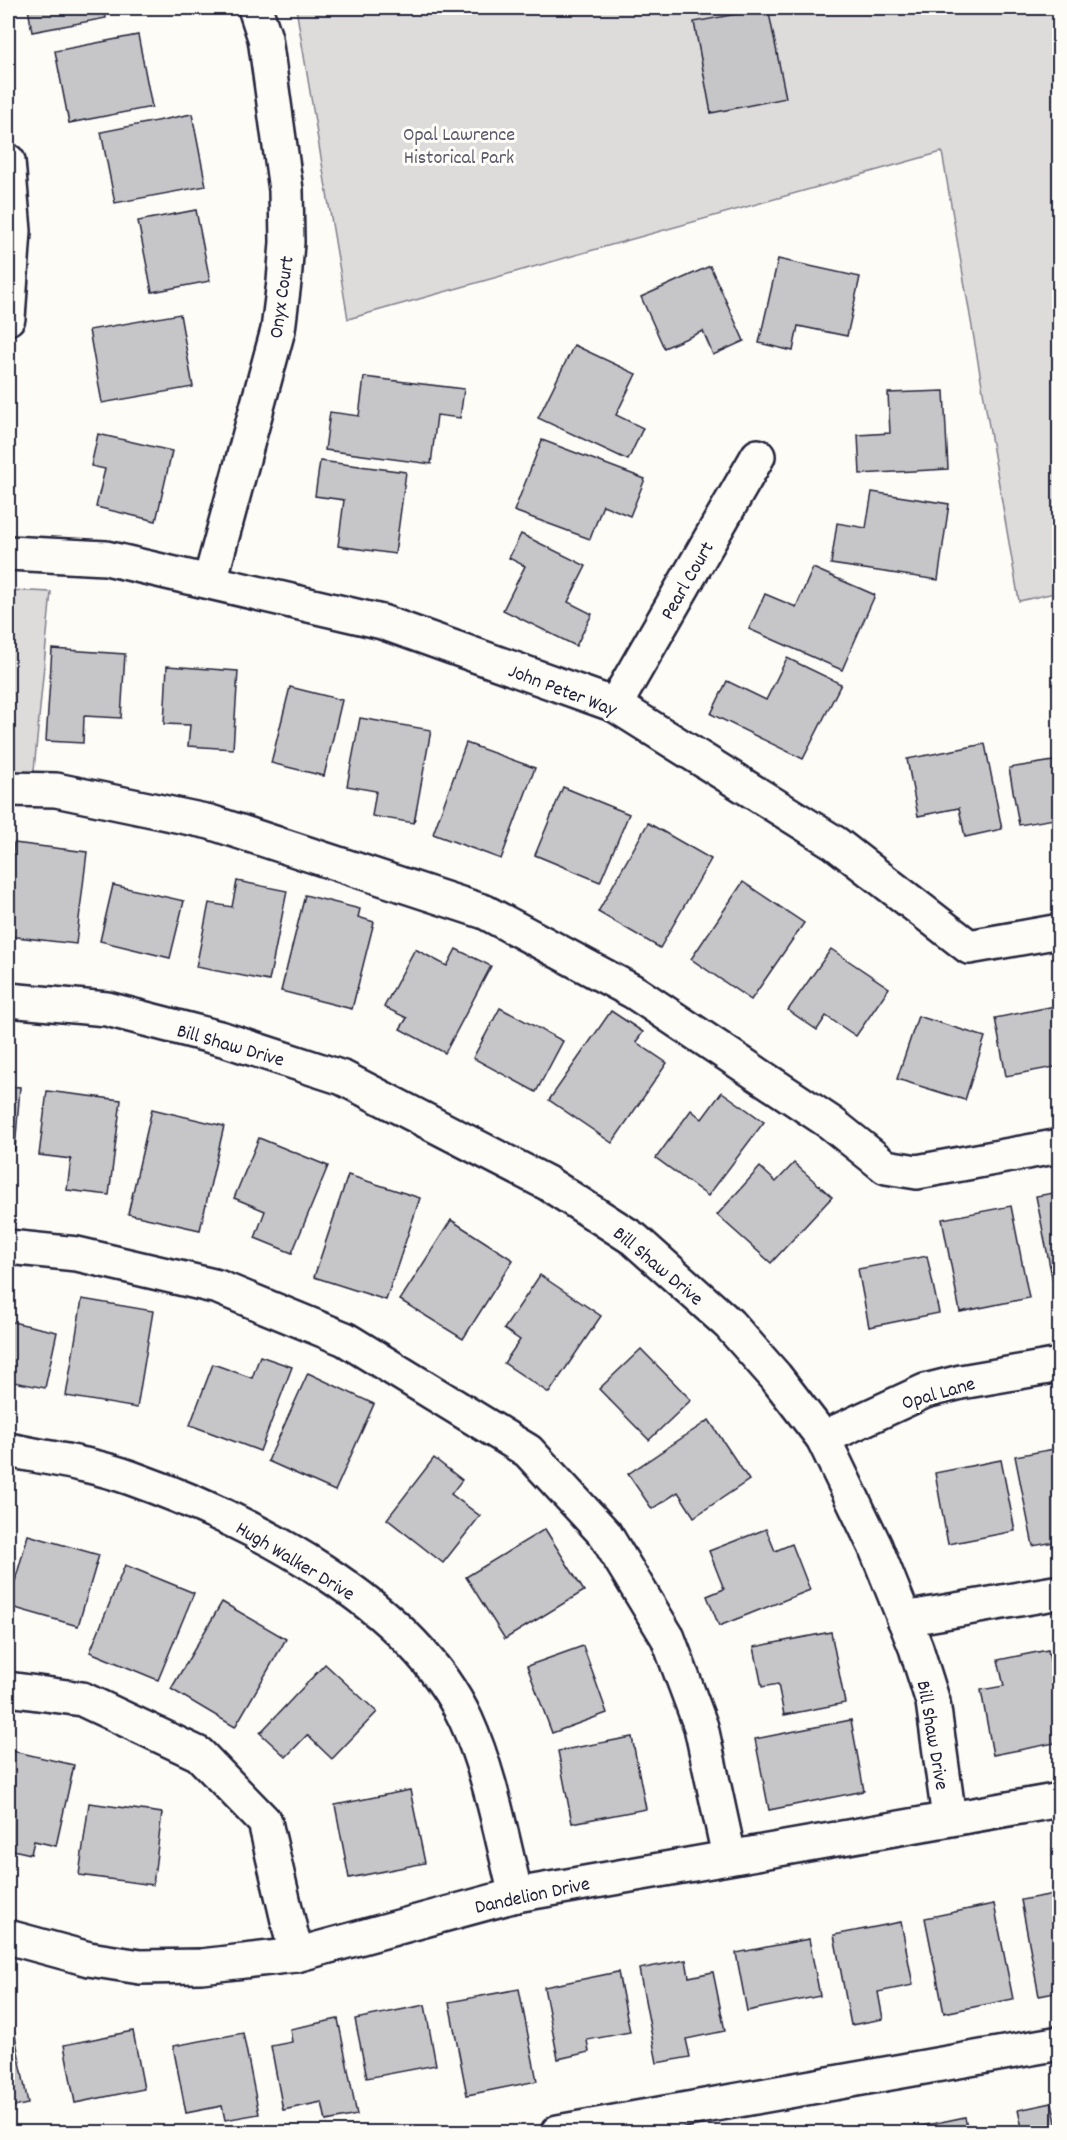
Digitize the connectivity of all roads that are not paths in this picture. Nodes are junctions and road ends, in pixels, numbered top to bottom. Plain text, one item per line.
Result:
1 (255, 8) edge
2 (8, 161) edge
3 (8, 318) edge
4 (758, 456) dead end
5 (8, 553) edge
6 (210, 581) junction
7 (615, 705) junction
8 (8, 789) edge
9 (1059, 931) edge
10 (8, 1000) edge
11 (1059, 1146) edge
12 (8, 1247) edge
13 (1059, 1365) edge
14 (823, 1438) junction
15 (8, 1450) edge
16 (1059, 1592) edge
17 (904, 1619) junction
18 (8, 1689) edge
19 (1059, 1800) edge
20 (949, 1818) junction
21 (729, 1857) junction
22 (516, 1895) junction
23 (8, 1937) edge
24 (296, 1954) junction
25 (1059, 2043) edge
26 (558, 2133) edge

1 - 6 street, Onyx Court
2 - 3 street
4 - 7 street, Pearl Court
5 - 6 street, John Peter Way
6 - 7 street, John Peter Way
7 - 9 street, John Peter Way
8 - 11 street
10 - 14 street, Bill Shaw Drive
12 - 21 street
13 - 14 street, Opal Lane
14 - 17 street, Bill Shaw Drive
15 - 22 street, Hugh Walker Drive
16 - 17 street
17 - 20 street, Bill Shaw Drive
18 - 24 street
19 - 20 street, Dandelion Drive
20 - 21 street, Dandelion Drive
21 - 22 street, Dandelion Drive
22 - 24 street, Dandelion Drive
23 - 24 street, Dandelion Drive
25 - 26 street

